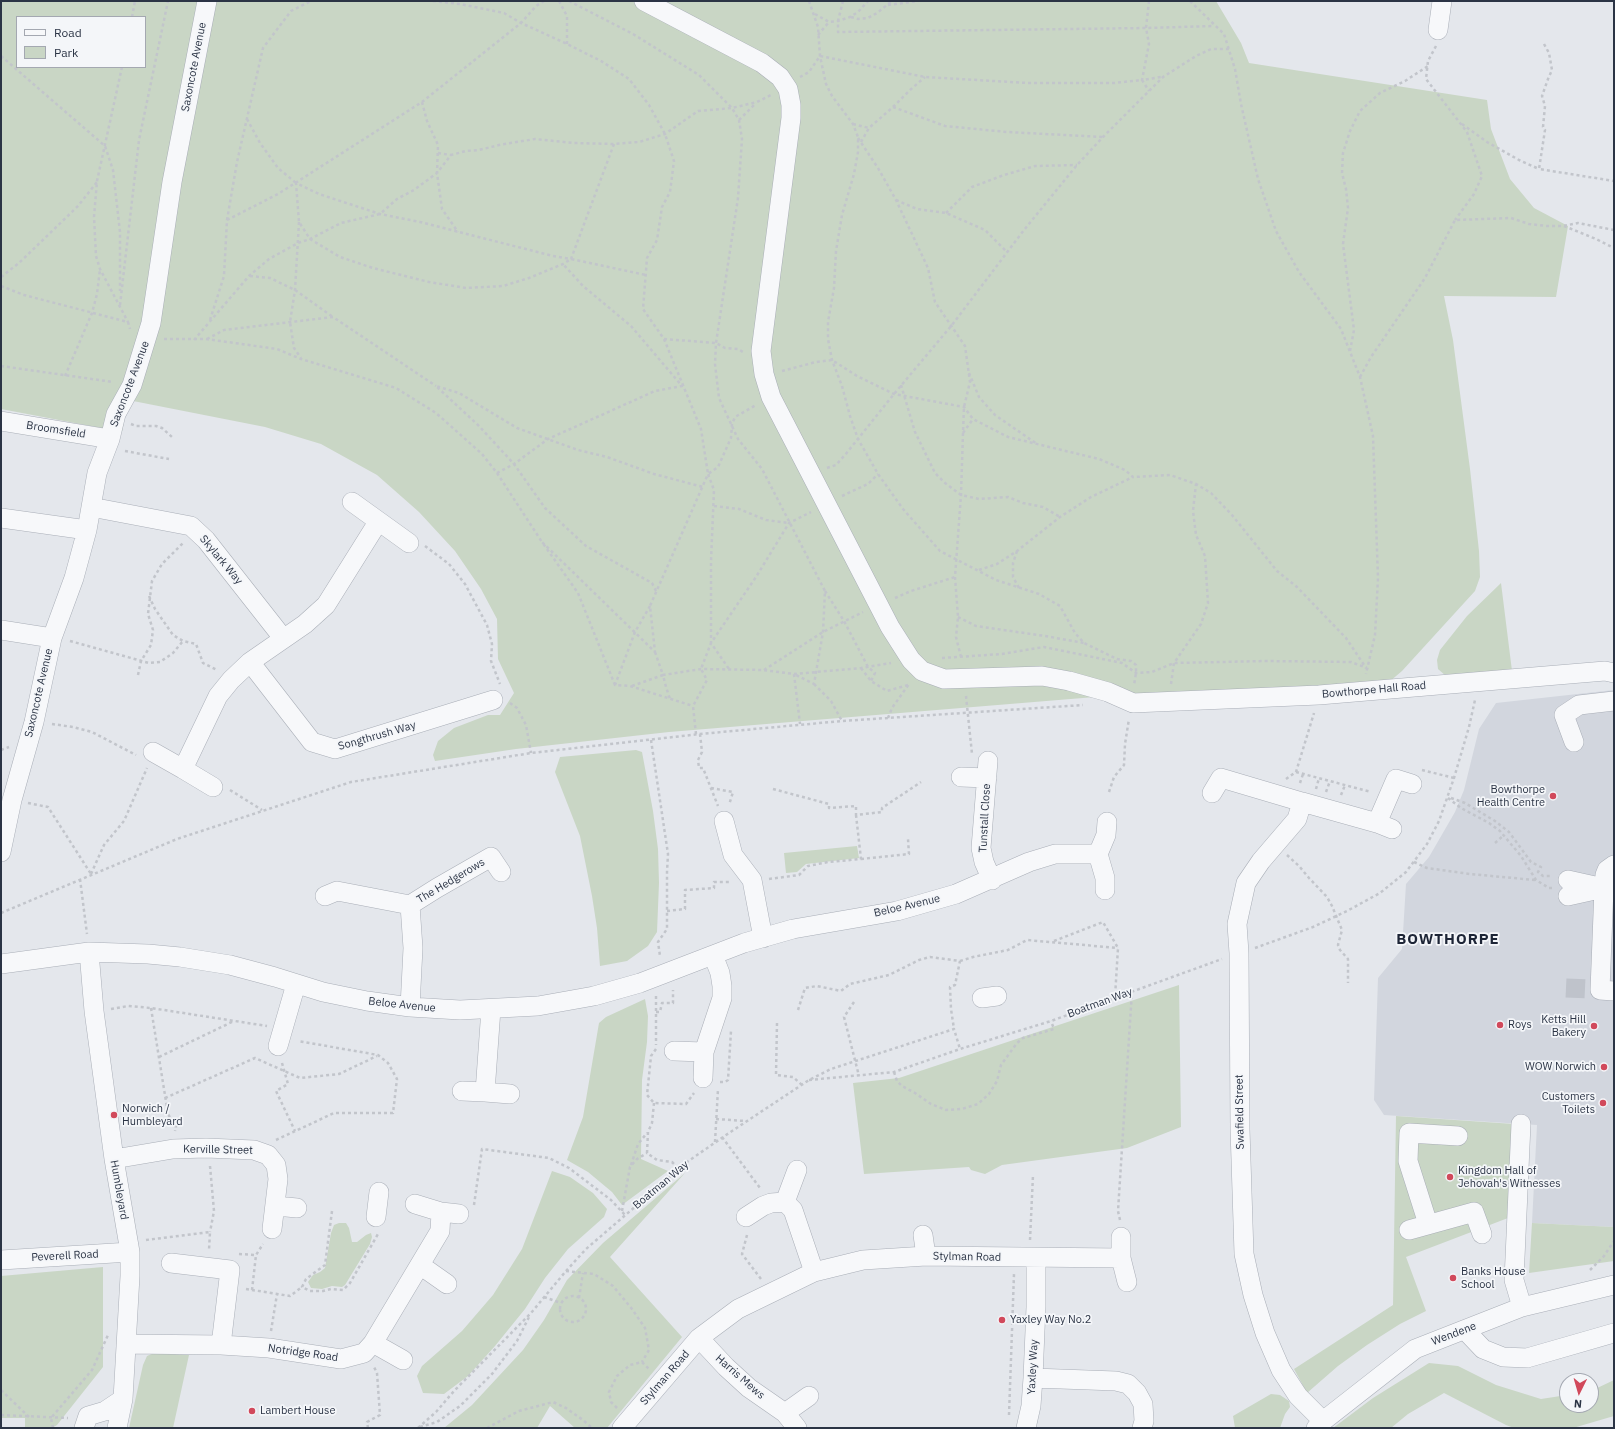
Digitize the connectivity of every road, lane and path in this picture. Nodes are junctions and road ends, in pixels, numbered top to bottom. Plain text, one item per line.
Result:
1 (135, 1) edge
2 (168, 1) edge
3 (207, 1) edge
4 (311, 1) edge
5 (433, 1) edge
6 (544, 1) edge
7 (559, 1) edge
8 (569, 1) edge
9 (644, 1) edge
10 (809, 1) edge
11 (842, 1) edge
12 (868, 1) edge
13 (892, 1) edge
14 (918, 1) edge
15 (1149, 1) edge
16 (1190, 1) edge
17 (1442, 1) edge
18 (888, 5) junction
19 (815, 14) junction
20 (132, 16) edge
21 (850, 17) junction
22 (829, 22) junction
23 (838, 22) junction
24 (521, 23) junction
25 (1215, 26) junction
26 (1146, 28) junction
27 (1438, 30) joint
28 (818, 35) junction
29 (567, 44) junction
30 (1544, 44) dead end
31 (1230, 49) junction
32 (1, 56) edge
33 (820, 56) junction
34 (1428, 66) junction
35 (122, 68) edge
36 (925, 77) junction
37 (1163, 77) junction
38 (1142, 80) junction
39 (788, 89) junction
40 (1148, 91) junction
41 (422, 102) junction
42 (756, 102) junction
43 (894, 107) junction
44 (732, 108) junction
45 (247, 119) junction
46 (739, 120) junction
47 (1460, 122) junction
48 (853, 124) junction
49 (869, 128) junction
50 (665, 134) junction
51 (858, 137) junction
52 (1102, 137) junction
53 (861, 142) junction
54 (614, 144) junction
55 (105, 146) junction
56 (438, 153) junction
57 (451, 155) junction
58 (1077, 165) junction
59 (1539, 169) junction
60 (437, 173) junction
61 (97, 181) junction
62 (1614, 182) edge
63 (296, 183) junction
64 (896, 200) junction
65 (946, 213) junction
66 (380, 214) junction
67 (227, 220) junction
68 (1455, 220) junction
69 (299, 222) junction
70 (1564, 226) junction
71 (1614, 230) edge
72 (459, 232) junction
73 (310, 239) junction
74 (298, 243) junction
75 (1614, 248) edge
76 (1007, 252) junction
77 (571, 259) junction
78 (563, 264) junction
79 (100, 269) junction
80 (250, 276) junction
81 (646, 276) junction
82 (1, 277) edge
83 (1, 286) edge
84 (295, 290) junction
85 (120, 305) junction
86 (92, 313) junction
87 (333, 317) junction
88 (128, 322) junction
89 (209, 322) junction
90 (290, 322) junction
91 (952, 325) junction
92 (148, 338) junction
93 (664, 339) junction
94 (194, 340) junction
95 (206, 340) junction
96 (716, 343) junction
97 (761, 351) junction
98 (1350, 352) junction
99 (301, 359) junction
100 (832, 360) junction
101 (1, 366) edge
102 (968, 368) junction
103 (764, 374) junction
104 (65, 376) junction
105 (1360, 377) junction
106 (132, 385) junction
107 (901, 385) junction
108 (436, 386) junction
109 (682, 386) junction
110 (894, 394) junction
111 (904, 396) junction
112 (771, 397) junction
113 (964, 407) junction
114 (973, 419) junction
115 (1, 421) edge
116 (130, 423) dead end
117 (732, 424) junction
118 (963, 433) junction
119 (172, 437) dead end
120 (858, 439) junction
121 (548, 440) junction
122 (108, 443) junction
123 (1039, 445) junction
124 (169, 459) dead end
125 (514, 464) junction
126 (811, 472) junction
127 (497, 473) junction
128 (708, 474) junction
129 (878, 474) junction
130 (1133, 477) junction
131 (1196, 484) junction
132 (703, 488) junction
133 (961, 495) junction
134 (352, 502) dead end
135 (827, 503) junction
136 (714, 506) junction
137 (91, 507) junction
138 (1060, 517) junction
139 (1, 518) edge
140 (378, 522) junction
141 (789, 524) junction
142 (191, 526) junction
143 (87, 530) junction
144 (542, 542) junction
145 (409, 543) joint
146 (1017, 551) junction
147 (956, 559) junction
148 (978, 570) junction
149 (955, 577) junction
150 (662, 581) junction
151 (652, 583) junction
152 (1020, 588) junction
153 (825, 591) junction
154 (656, 592) junction
155 (149, 595) junction
156 (879, 605) junction
157 (650, 606) junction
158 (958, 617) junction
159 (844, 621) junction
160 (1, 630) edge
161 (636, 632) junction
162 (823, 632) junction
163 (52, 638) junction
164 (284, 638) junction
165 (183, 640) junction
166 (711, 643) junction
167 (1084, 643) junction
168 (141, 661) junction
169 (250, 662) junction
170 (861, 668) dead end
171 (1367, 668) junction
172 (729, 669) dead end
173 (763, 670) dead end
174 (922, 671) junction
175 (1614, 673) edge
176 (138, 675) dead end
177 (967, 679) junction
178 (231, 680) junction
179 (872, 681) junction
180 (1171, 682) dead end
181 (814, 684) junction
182 (616, 685) junction
183 (908, 685) junction
184 (630, 686) junction
185 (1362, 692) junction
186 (500, 695) junction
187 (670, 700) junction
188 (1614, 701) edge
189 (1133, 703) junction
190 (1089, 704) dead end
191 (693, 706) junction
192 (966, 712) junction
193 (1314, 713) dead end
194 (888, 718) junction
195 (842, 721) junction
196 (34, 722) junction
197 (800, 724) junction
198 (969, 724) dead end
199 (696, 734) junction
200 (700, 734) junction
201 (651, 740) junction
202 (1574, 742) dead end
203 (531, 753) junction
204 (149, 756) junction
205 (183, 770) junction
206 (1296, 772) junction
207 (961, 777) dead end
208 (1454, 778) dead end
209 (921, 782) dead end
210 (1412, 784) joint
211 (213, 787) joint
212 (711, 788) junction
213 (772, 789) dead end
214 (733, 792) dead end
215 (1109, 792) dead end
216 (1212, 793) dead end
217 (1279, 795) junction
218 (1388, 798) junction
219 (12, 800) junction
220 (1302, 802) junction
221 (262, 810) junction
222 (856, 815) junction
223 (724, 821) joint
224 (1107, 822) dead end
225 (1504, 836) junction
226 (908, 839) dead end
227 (1495, 843) dead end
228 (1275, 844) junction
229 (1, 852) edge
230 (1098, 854) junction
231 (497, 858) dead end
232 (861, 859) junction
233 (1414, 862) dead end
234 (1539, 865) dead end
235 (1614, 865) edge
236 (91, 874) junction
237 (80, 879) junction
238 (752, 880) junction
239 (992, 880) junction
240 (1536, 880) junction
241 (332, 888) dead end
242 (714, 888) dead end
243 (1570, 888) joint
244 (1604, 888) junction
245 (1105, 890) dead end
246 (410, 905) junction
247 (667, 911) junction
248 (1, 913) edge
249 (763, 938) junction
250 (1052, 942) junction
251 (1608, 943) edge
252 (1118, 948) junction
253 (89, 952) junction
254 (1239, 953) junction
255 (713, 954) junction
256 (960, 961) junction
257 (1, 964) edge
258 (662, 975) junction
259 (1348, 983) dead end
260 (296, 984) junction
261 (1601, 990) edge
262 (1132, 991) junction
263 (1115, 997) junction
264 (854, 1002) dead end
265 (151, 1008) junction
266 (410, 1008) junction
267 (491, 1009) junction
268 (798, 1010) dead end
269 (94, 1012) junction
270 (656, 1012) junction
271 (234, 1021) junction
272 (1051, 1021) junction
273 (778, 1023) dead end
274 (731, 1024) dead end
275 (954, 1029) junction
276 (280, 1037) junction
277 (960, 1049) junction
278 (665, 1050) junction
279 (704, 1052) junction
280 (378, 1055) junction
281 (159, 1057) junction
282 (855, 1060) junction
283 (284, 1071) junction
284 (894, 1072) junction
285 (859, 1076) junction
286 (702, 1078) joint
287 (809, 1080) junction
288 (802, 1085) junction
289 (462, 1091) dead end
290 (485, 1092) junction
291 (510, 1094) dead end
292 (165, 1098) junction
293 (654, 1103) junction
294 (716, 1119) junction
295 (747, 1121) junction
296 (1521, 1124) dead end
297 (295, 1131) junction
298 (648, 1132) junction
299 (1458, 1136) dead end
300 (722, 1137) junction
301 (715, 1142) junction
302 (206, 1148) junction
303 (173, 1149) junction
304 (647, 1153) junction
305 (268, 1154) junction
306 (114, 1159) junction
307 (630, 1167) junction
308 (679, 1169) junction
309 (797, 1170) dead end
310 (1033, 1175) dead end
311 (379, 1192) dead end
312 (778, 1203) junction
313 (276, 1206) junction
314 (297, 1208) dead end
315 (436, 1210) joint
316 (332, 1211) dead end
317 (622, 1211) junction
318 (1118, 1211) dead end
319 (625, 1215) junction
320 (746, 1217) joint
321 (378, 1223) joint
322 (1428, 1224) junction
323 (272, 1229) joint
324 (1409, 1230) dead end
325 (210, 1232) junction
326 (1482, 1234) dead end
327 (923, 1235) dead end
328 (1121, 1237) dead end
329 (1614, 1241) edge
330 (130, 1252) junction
331 (926, 1256) junction
332 (1027, 1258) junction
333 (1120, 1258) junction
334 (1, 1260) edge
335 (172, 1263) dead end
336 (420, 1266) junction
337 (207, 1267) junction
338 (1590, 1270) dead end
339 (566, 1271) junction
340 (814, 1272) junction
341 (583, 1273) junction
342 (1614, 1275) edge
343 (1127, 1282) dead end
344 (448, 1284) dead end
345 (1614, 1285) edge
346 (228, 1287) junction
347 (302, 1287) junction
348 (252, 1290) junction
349 (771, 1292) junction
350 (277, 1294) junction
351 (544, 1297) junction
352 (579, 1298) junction
353 (1549, 1300) junction
354 (561, 1303) junction
355 (1522, 1307) junction
356 (531, 1313) junction
357 (1465, 1330) junction
358 (110, 1331) dead end
359 (1614, 1333) edge
360 (699, 1338) junction
361 (126, 1344) junction
362 (221, 1345) junction
363 (269, 1348) junction
364 (369, 1348) junction
365 (402, 1360) dead end
366 (642, 1362) junction
367 (1033, 1378) junction
368 (662, 1381) junction
369 (1, 1390) edge
370 (809, 1396) dead end
371 (123, 1399) junction
372 (785, 1413) junction
373 (1, 1415) edge
374 (29, 1417) junction
375 (51, 1418) junction
376 (1009, 1418) dead end
377 (86, 1422) edge
378 (626, 1424) edge
379 (1320, 1425) edge
380 (53, 1428) edge
381 (117, 1428) edge
382 (368, 1428) edge
383 (418, 1428) edge
384 (487, 1428) edge
385 (592, 1428) edge
386 (796, 1428) edge
387 (1026, 1428) edge
388 (1142, 1428) edge

1 - 20 path
2 - 85 path
3 - 92 street, Saxoncote Avenue
4 - 45 path
5 - 24 path
6 - 24 path
7 - 29 path
8 - 44 path
9 - 39 street
10 - 19 path
11 - 23 path
12 - 21 path
13 - 18 path
14 - 18 path
15 - 26 path
16 - 25 path
17 - 27 street
18 - 21 path
19 - 22 path
19 - 28 path
21 - 23 path
22 - 23 path
22 - 28 path
23 - 26 path
24 - 29 path
24 - 41 path
25 - 26 path
25 - 31 path
26 - 38 path
27 - 34 path
28 - 33 path
29 - 50 path
30 - 59 path
31 - 37 path
31 - 98 path
32 - 55 path
33 - 36 path
33 - 39 path
33 - 48 path
34 - 47 path
34 - 98 path
35 - 55 path
36 - 38 path
36 - 43 path
37 - 38 path
37 - 40 path
38 - 40 path
39 - 42 path
39 - 97 street
40 - 52 path
41 - 56 path
41 - 63 path
42 - 44 path
42 - 46 path
43 - 49 path
43 - 52 path
44 - 46 path
44 - 50 path
45 - 63 path
45 - 67 path
46 - 96 path
47 - 59 path
47 - 68 path
48 - 49 path
48 - 51 path
49 - 53 path
50 - 54 path
50 - 81 path
51 - 53 path
51 - 100 path
52 - 58 path
53 - 64 path
54 - 57 path
54 - 77 path
55 - 61 path
55 - 85 path
56 - 57 path
56 - 60 path
57 - 60 path
58 - 65 path
58 - 76 path
59 - 62 path
60 - 66 path
60 - 72 path
61 - 79 path
61 - 82 path
63 - 66 path
63 - 67 path
63 - 69 path
64 - 65 path
64 - 91 path
65 - 76 path
66 - 72 path
66 - 73 path
67 - 89 path
68 - 70 path
68 - 105 path
69 - 73 path
69 - 74 path
70 - 71 path
70 - 75 path
72 - 77 path
73 - 74 path
73 - 78 path
74 - 80 path
74 - 84 path
76 - 91 path
77 - 78 path
77 - 81 path
78 - 109 path
79 - 85 path
79 - 86 path
80 - 84 path
80 - 89 path
81 - 93 path
83 - 86 path
84 - 87 path
84 - 90 path
85 - 88 path
86 - 88 path
86 - 104 path
87 - 90 path
87 - 108 path
88 - 92 path
89 - 94 path
90 - 95 path
90 - 99 path
91 - 102 path
91 - 107 path
92 - 94 path
92 - 106 street, Saxoncote Avenue
93 - 96 path
93 - 109 path
94 - 95 path
95 - 99 path
96 - 97 path
96 - 117 path
97 - 103 street
98 - 105 path
99 - 127 path
100 - 103 path
100 - 110 path
100 - 120 path
101 - 104 path
102 - 113 path
102 - 123 path
103 - 112 street
104 - 106 path
105 - 171 path
106 - 122 street, Saxoncote Avenue
107 - 110 path
107 - 111 path
108 - 121 path
108 - 125 path
109 - 121 path
109 - 128 path
110 - 111 path
110 - 120 path
111 - 113 path
111 - 133 path
112 - 117 path
112 - 126 street
113 - 114 path
113 - 118 path
114 - 118 path
114 - 123 path
115 - 122 street, Broomsfield
116 - 119 path
117 - 128 path
117 - 141 path
118 - 133 path
120 - 126 path
120 - 129 path
121 - 125 path
121 - 132 path
122 - 124 path
122 - 137 street, Saxoncote Avenue
123 - 130 path
125 - 127 path
125 - 151 path
126 - 135 street
127 - 144 path
128 - 132 path
128 - 136 path
129 - 135 path
129 - 147 path
130 - 131 path
130 - 138 path
131 - 171 path
131 - 180 path
132 - 150 path
133 - 138 path
133 - 147 path
134 - 140 street
135 - 141 path
135 - 156 street
136 - 141 path
136 - 166 path
137 - 142 street, Skylark Way
137 - 143 street, Saxoncote Avenue
138 - 146 path
139 - 143 street
140 - 145 street
140 - 164 street
141 - 153 path
141 - 166 path
142 - 155 path
142 - 164 street, Skylark Way
143 - 163 street, Saxoncote Avenue
144 - 161 path
144 - 182 path
145 - 186 path
146 - 148 path
146 - 152 path
147 - 148 path
147 - 149 path
148 - 152 path
149 - 156 path
149 - 158 path
150 - 151 path
150 - 154 path
151 - 154 path
152 - 167 path
153 - 159 path
153 - 162 path
154 - 157 path
155 - 165 path
155 - 168 path
156 - 159 path
156 - 174 street
157 - 161 path
157 - 161 path
158 - 167 path
158 - 177 path
159 - 162 path
159 - 179 path
160 - 163 street
161 - 182 path
162 - 173 path
162 - 181 path
163 - 168 path
163 - 196 street, Saxoncote Avenue
164 - 169 street
165 - 168 path
165 - 178 path
166 - 172 path
166 - 191 path
167 - 189 path
168 - 176 path
169 - 178 street
169 - 186 street, Songthrush Way
170 - 179 path
171 - 185 path
174 - 177 street
174 - 183 path
175 - 185 street, Bowthorpe Hall Road
177 - 189 street
177 - 192 path
178 - 205 street
179 - 183 path
181 - 195 path
181 - 197 path
182 - 184 path
183 - 194 path
184 - 187 path
184 - 187 path
185 - 189 street, Bowthorpe Hall Road
186 - 203 path
187 - 191 path
188 - 202 street
189 - 215 path
190 - 192 path
191 - 199 path
192 - 194 path
192 - 198 path
193 - 206 path
194 - 195 path
195 - 197 path
196 - 204 path
196 - 219 street, Saxoncote Avenue
197 - 200 path
199 - 200 path
199 - 201 path
200 - 212 path
201 - 203 path
201 - 247 path
203 - 221 path
204 - 205 street
204 - 236 path
205 - 211 street
206 - 217 path
206 - 218 path
207 - 239 street, Tunstall Close
208 - 210 path
209 - 222 path
210 - 218 street
211 - 221 path
212 - 214 path
212 - 223 path
213 - 222 path
216 - 217 street
217 - 220 street
218 - 220 street
219 - 229 street, Saxoncote Avenue
219 - 236 path
220 - 228 street, Swafield Street
221 - 236 path
222 - 232 path
223 - 238 street
224 - 230 street
225 - 227 path
225 - 234 path
225 - 240 path
226 - 232 path
228 - 254 street, Swafield Street
228 - 259 path
230 - 239 street, Beloe Avenue
230 - 245 street
231 - 246 street, The Hedgerows
232 - 238 path
233 - 240 path
235 - 244 street
236 - 237 path
237 - 248 path
237 - 253 path
238 - 249 street
239 - 249 street, Beloe Avenue
240 - 243 path
241 - 246 street, The Hedgerows
242 - 247 path
243 - 244 street
244 - 251 street
246 - 266 street, The Hedgerows
247 - 258 path
249 - 255 street, Beloe Avenue
250 - 252 path
250 - 252 path
250 - 256 path
251 - 261 street
252 - 263 path
253 - 257 street, Beloe Avenue
253 - 260 street, Beloe Avenue
253 - 269 street, Humbleyard
254 - 262 path, Boatman Way
254 - 379 street, Swafield Street
255 - 258 street, Beloe Avenue
255 - 279 street
256 - 268 path
256 - 275 path
258 - 267 street, Beloe Avenue
258 - 270 path
258 - 270 path
260 - 266 street, Beloe Avenue
260 - 276 street
262 - 263 path, Boatman Way
262 - 318 path
263 - 272 path, Boatman Way
264 - 282 path
265 - 269 path
265 - 271 path
265 - 281 path
266 - 267 street, Beloe Avenue
267 - 290 street
269 - 306 street, Humbleyard
270 - 278 path
271 - 276 path
271 - 281 path
272 - 277 path, Boatman Way
272 - 284 path
273 - 288 path
274 - 294 path
275 - 277 path
275 - 282 path, Boatman Way
276 - 280 path
276 - 283 path
277 - 284 path, Boatman Way
278 - 279 street
278 - 293 path
279 - 286 street
280 - 283 path
280 - 297 path
281 - 292 path
282 - 285 path
282 - 287 path, Boatman Way
283 - 292 path
283 - 297 path
284 - 285 path, Boatman Way
285 - 287 path, Boatman Way
286 - 293 path
287 - 288 path, Boatman Way
288 - 295 path, Boatman Way
289 - 290 street
290 - 291 street
292 - 303 path
293 - 298 path
294 - 295 path
294 - 301 path
295 - 300 path, Boatman Way
296 - 355 street
297 - 305 path
298 - 304 path
298 - 307 path
299 - 322 street
300 - 301 path, Boatman Way
300 - 312 path
301 - 308 path, Boatman Way
302 - 303 street, Kerville Street
302 - 305 street, Kerville Street
302 - 325 path
303 - 306 street, Kerville Street
304 - 307 path
304 - 308 path
305 - 313 street, Kerville Street
306 - 330 street, Humbleyard
307 - 317 path
308 - 319 path, Boatman Way
309 - 312 street
310 - 332 path
311 - 321 street
312 - 320 street
312 - 340 street
313 - 314 street
313 - 323 street, Kerville Street
315 - 317 path
315 - 336 street
316 - 347 path
317 - 319 path
319 - 339 path, Boatman Way
320 - 349 path
321 - 347 path
322 - 324 street
322 - 326 street
323 - 348 path
325 - 330 path
325 - 337 path
327 - 331 street
328 - 333 street
329 - 338 path
330 - 334 street, Peverell Road
330 - 361 street, Humbleyard
331 - 332 street, Stylman Road
331 - 340 street, Stylman Road
332 - 333 street, Stylman Road
332 - 367 street, Yaxley Way
332 - 376 path
333 - 343 street
335 - 337 street
336 - 344 street
336 - 364 street
337 - 346 street
339 - 341 path
339 - 351 path, Boatman Way
340 - 349 street, Stylman Road
341 - 352 path
341 - 366 path
342 - 353 street
345 - 353 street, Wendene
346 - 348 path
346 - 362 street
347 - 350 path
348 - 350 path
349 - 360 street, Stylman Road
350 - 363 path
351 - 354 path
351 - 356 path, Boatman Way
352 - 354 path
352 - 354 path
353 - 355 street, Wendene
355 - 357 street, Wendene
356 - 383 path, Boatman Way
356 - 383 path, Boatman Way
357 - 359 street
357 - 379 street, Wendene
358 - 375 path
360 - 368 street, Stylman Road
360 - 372 street, Harris Mews
361 - 362 street, Notridge Road
361 - 371 street, Humbleyard
362 - 363 street, Notridge Road
363 - 364 street, Notridge Road
364 - 365 street
364 - 382 path
366 - 368 path
366 - 378 path
367 - 387 street, Yaxley Way
367 - 388 street
368 - 378 street, Stylman Road
369 - 374 path
370 - 372 street
371 - 377 street
371 - 381 street, Humbleyard
372 - 386 street, Harris Mews
373 - 374 path
374 - 375 path
375 - 377 path
375 - 380 path
384 - 385 path

